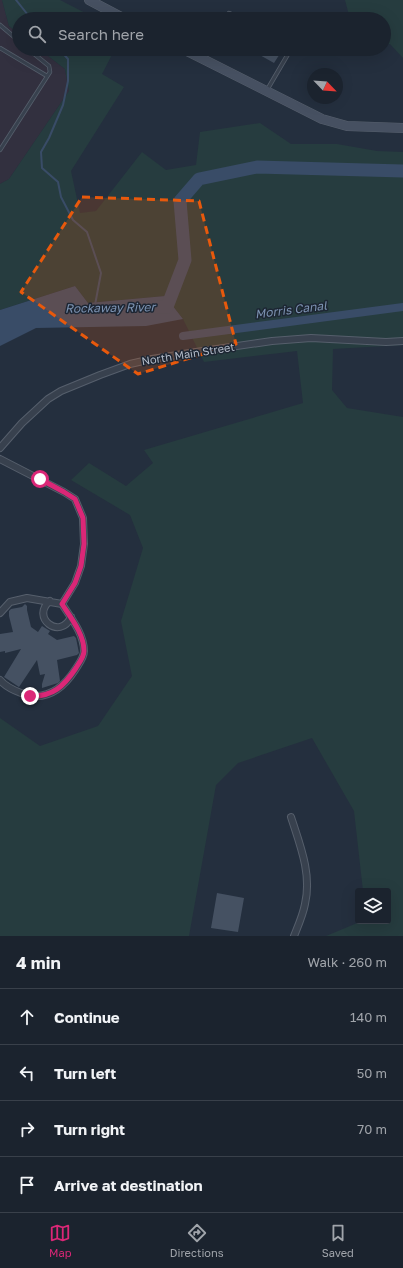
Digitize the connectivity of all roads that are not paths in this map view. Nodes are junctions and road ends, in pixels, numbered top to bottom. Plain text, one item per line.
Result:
1 (89, 0) edge
2 (112, 12) edge
3 (0, 25) edge
4 (12, 36) edge
5 (0, 48) edge
6 (12, 55) edge
7 (13, 56) edge
8 (37, 56) edge
9 (197, 56) edge
10 (287, 56) edge
11 (201, 58) joint
12 (47, 76) junction
13 (267, 92) junction
14 (403, 128) edge
15 (0, 150) edge
16 (403, 342) edge
17 (0, 448) edge
18 (0, 459) edge
19 (50, 601) junction
20 (62, 604) junction
21 (0, 613) edge
22 (71, 617) junction
23 (0, 680) edge
24 (291, 817) dead end
25 (294, 936) edge

1 - 2 main road
3 - 4 lane
5 - 6 lane
7 - 12 lane
8 - 12 lane
9 - 11 main road
10 - 13 lane
11 - 13 main road
12 - 15 lane
13 - 14 main road
16 - 17 street, North Main Street
18 - 20 street
19 - 20 street
19 - 21 street
19 - 22 street
20 - 22 street
22 - 23 street
24 - 25 street

